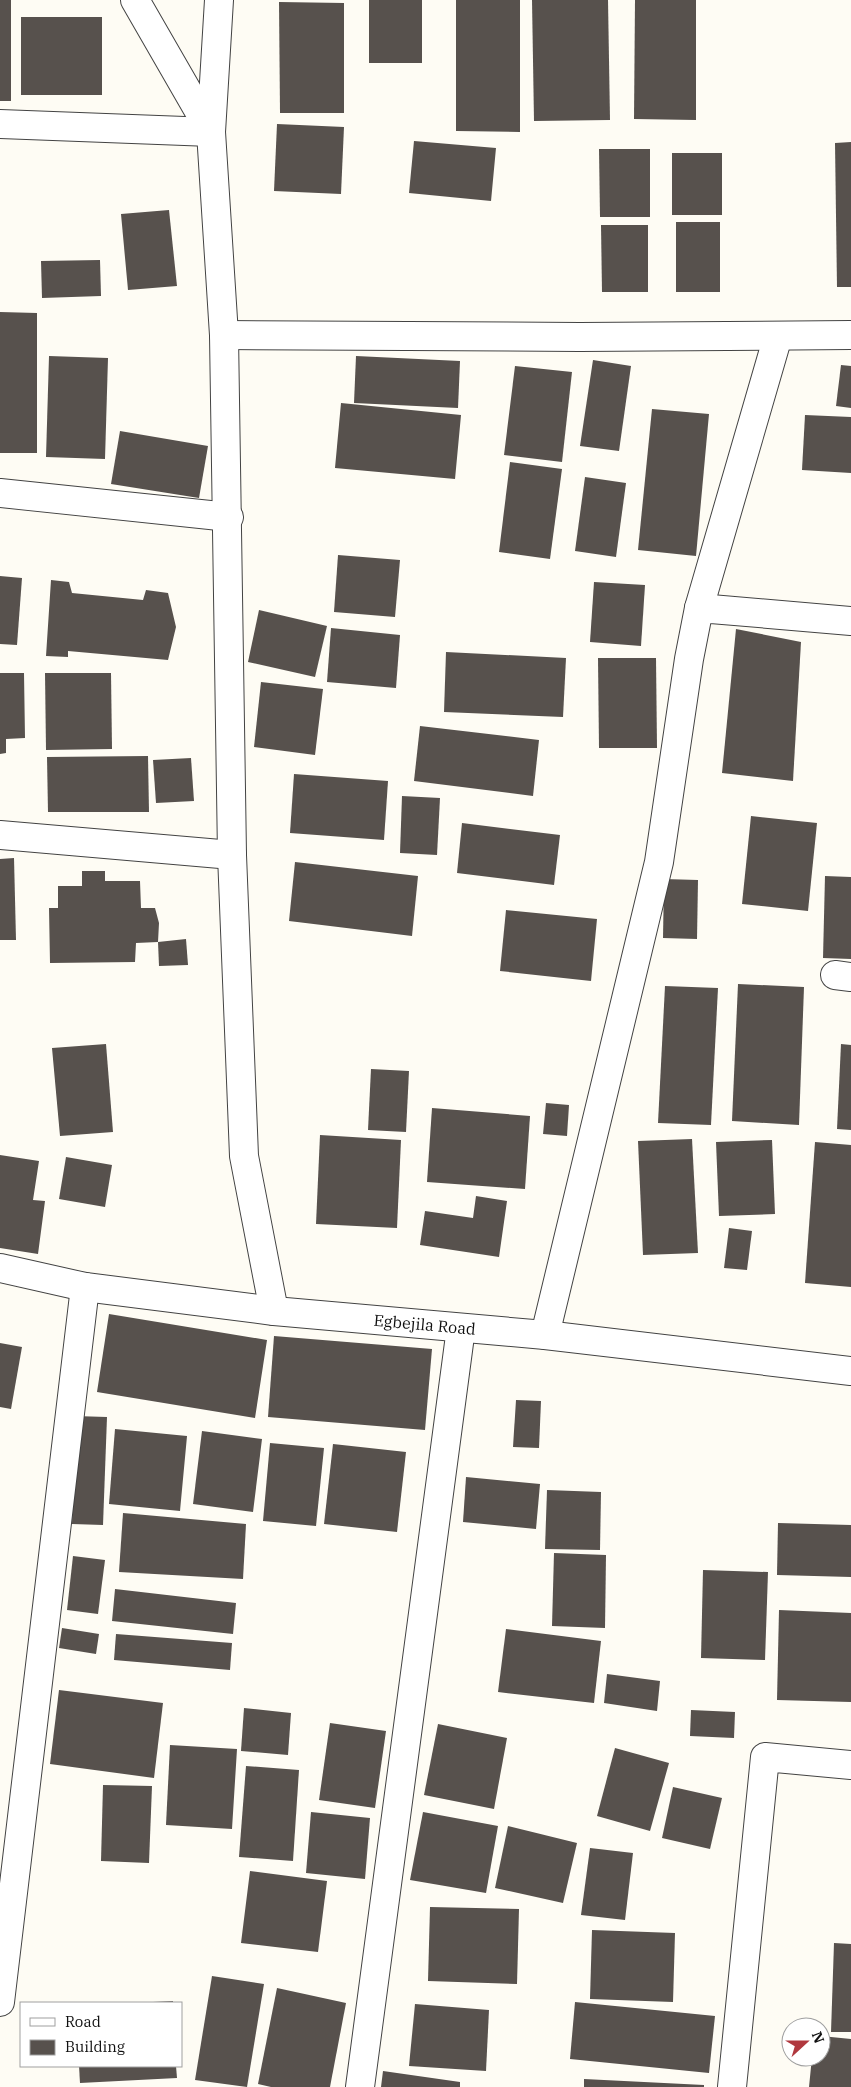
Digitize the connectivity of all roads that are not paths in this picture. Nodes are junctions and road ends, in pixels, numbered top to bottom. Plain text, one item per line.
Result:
1 (135, 0) edge
2 (219, 0) edge
3 (0, 124) edge
4 (211, 132) junction
5 (224, 334) junction
6 (851, 335) edge
7 (778, 336) junction
8 (0, 493) edge
9 (229, 517) junction
10 (700, 608) junction
11 (851, 621) edge
12 (0, 835) edge
13 (232, 855) junction
14 (0, 1268) edge
15 (85, 1287) junction
16 (274, 1311) junction
17 (461, 1328) junction
18 (545, 1335) junction
19 (851, 1371) edge
20 (851, 1764) edge
21 (11, 1825) edge
22 (0, 2002) edge
23 (360, 2087) edge
24 (732, 2087) edge

1 - 4 street
2 - 4 street
3 - 4 street
4 - 5 street
5 - 7 street
5 - 9 street
6 - 7 street
7 - 10 street
8 - 9 street
9 - 13 street
10 - 11 street
10 - 18 street
12 - 13 street
13 - 16 street
14 - 15 street, Egbejila Road
15 - 16 street, Egbejila Road
15 - 21 street
16 - 17 street, Egbejila Road
17 - 18 street, Egbejila Road
17 - 23 street
18 - 19 street, Egbejila Road
20 - 24 street
21 - 22 street

